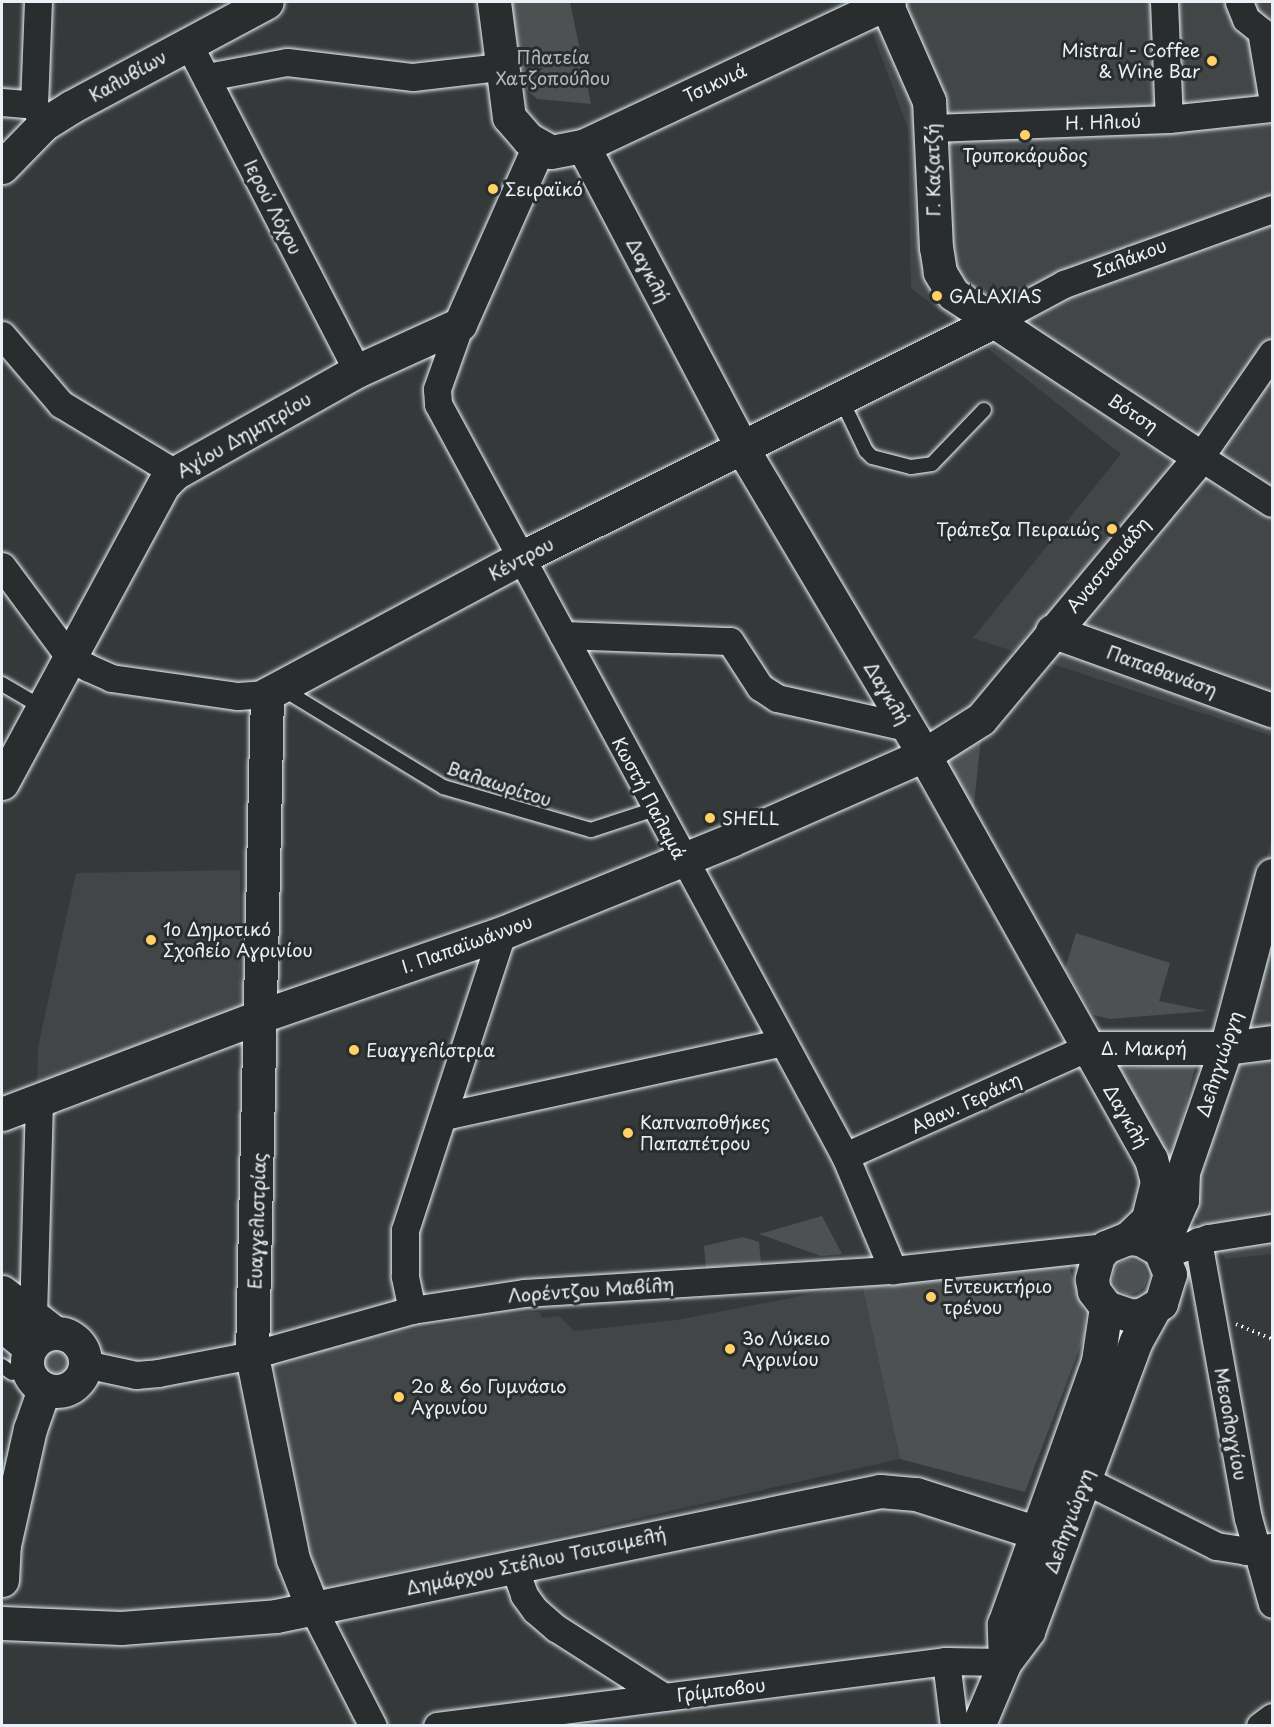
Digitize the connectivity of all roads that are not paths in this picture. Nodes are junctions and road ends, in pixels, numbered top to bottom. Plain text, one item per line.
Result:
1 (38, 2) edge
2 (267, 2) edge
3 (494, 2) edge
4 (888, 2) edge
5 (1164, 2) edge
6 (1239, 2) edge
7 (188, 43) junction
8 (500, 67) junction
9 (207, 76) junction
10 (1272, 96) edge
11 (2, 102) edge
12 (1272, 108) edge
13 (39, 114) junction
14 (1169, 119) junction
15 (933, 128) junction
16 (583, 146) junction
17 (538, 148) junction
18 (2, 167) edge
19 (1272, 209) edge
20 (993, 321) junction
21 (460, 324) junction
22 (2, 335) edge
23 (1272, 353) edge
24 (357, 371) junction
25 (842, 399) junction
26 (984, 410) dead end
27 (742, 448) junction
28 (1200, 457) junction
29 (175, 473) junction
30 (1272, 503) edge
31 (522, 557) junction
32 (2, 566) edge
33 (1052, 631) junction
34 (563, 635) junction
35 (70, 658) junction
36 (2, 684) edge
37 (274, 691) junction
38 (43, 708) junction
39 (1272, 711) edge
40 (907, 727) junction
41 (924, 755) junction
42 (2, 783) edge
43 (655, 809) junction
44 (682, 861) junction
45 (1272, 875) edge
46 (502, 933) junction
47 (261, 1016) junction
48 (783, 1042) junction
49 (1272, 1042) edge
50 (1087, 1048) junction
51 (1226, 1048) junction
52 (39, 1098) junction
53 (2, 1114) edge
54 (444, 1116) junction
55 (845, 1156) junction
56 (1151, 1159) junction
57 (1183, 1172) junction
58 (1177, 1210) junction
59 (1272, 1228) edge
60 (1203, 1239) junction
61 (1117, 1243) junction
62 (1162, 1253) junction
63 (893, 1270) junction
64 (2, 1292) edge
65 (1106, 1307) junction
66 (412, 1310) junction
67 (1153, 1310) junction
68 (2, 1325) edge
69 (26, 1347) edge
70 (252, 1355) junction
71 (86, 1364) junction
72 (44, 1389) junction
73 (1072, 1473) junction
74 (6, 1519) edge
75 (1049, 1536) junction
76 (1264, 1548) edge
77 (2, 1554) edge
78 (513, 1564) junction
79 (2, 1580) edge
80 (1272, 1604) edge
81 (313, 1609) junction
82 (2, 1623) edge
83 (946, 1661) junction
84 (1005, 1662) junction
85 (664, 1697) junction
86 (1272, 1717) edge
87 (530, 1720) edge
88 (373, 1725) edge
89 (437, 1725) edge
90 (954, 1725) edge
91 (978, 1725) edge
92 (1260, 1725) edge

1 - 13 street
2 - 7 street, Καλυβίων
3 - 8 street
4 - 15 street, Γ. Καζατζή
4 - 16 street, Τσικνιά
5 - 14 street
6 - 10 street
7 - 9 street, Ιερού Λόχου
7 - 13 street, Καλυβίων
8 - 9 street
8 - 17 street
9 - 24 street, Ιερού Λόχου
11 - 13 street
12 - 14 street, Η. Ηλιού
13 - 18 street, Καλυβίων
14 - 15 street, Η. Ηλιού
15 - 20 street, Γ. Καζατζή
16 - 17 street, Τσικνιά
16 - 27 street, Δαγκλή
17 - 21 street
19 - 20 street, Σαλάκου
20 - 25 street, Κέντρου
20 - 28 street, Βότση
21 - 24 street, Αγίου Δημητρίου
21 - 31 street, Κωστή Παλαμά
22 - 29 street
23 - 28 street, Αναστασιάδη
24 - 29 street, Αγίου Δημητρίου
25 - 26 lane
25 - 27 street, Κέντρου
27 - 31 street, Κέντρου
27 - 40 street, Δαγκλή
28 - 30 street, Βότση
28 - 33 street, Αναστασιάδη
29 - 35 street, Αγίου Δημητρίου
31 - 34 street, Κωστή Παλαμά
31 - 37 street, Κέντρου
32 - 35 street
33 - 39 street, Παπαθανάση
33 - 41 street, Αναστασιάδη
34 - 40 street
34 - 43 street, Κωστή Παλαμά
35 - 37 street, Κέντρου
35 - 38 street, Αγίου Δημητρίου
36 - 38 lane
37 - 43 lane, Βαλαωρίτου
37 - 47 street, Ευαγγελιστρίας
38 - 42 street, Αγίου Δημητρίου
40 - 41 street, Δαγκλή
41 - 44 street, Ι. Παπαϊωάννου
41 - 50 street, Δαγκλή
43 - 44 street, Κωστή Παλαμά
44 - 46 street, Ι. Παπαϊωάννου
44 - 48 street, Κωστή Παλαμά
45 - 51 street, Δεληγιώργη
46 - 47 street, Ι. Παπαϊωάννου
46 - 54 street
47 - 52 street, Ι. Παπαϊωάννου
47 - 70 street, Ευαγγελιστρίας
48 - 54 street
48 - 55 street, Κωστή Παλαμά
49 - 51 street, Δ. Μακρή
50 - 51 street, Δ. Μακρή
50 - 55 street, Αθαν. Γεράκη
50 - 56 street, Δαγκλή
51 - 57 street, Δεληγιώργη
52 - 53 street, Ι. Παπαϊωάννου
52 - 69 street
54 - 66 street
55 - 63 street, Κωστή Παλαμά
56 - 57 street
56 - 61 street, Δαγκλή
57 - 58 street, Δεληγιώργη
58 - 60 street
58 - 62 street, Δεληγιώργη
59 - 60 street
60 - 62 street
60 - 76 street, Μεσολογγίου
61 - 62 street
61 - 63 street, Λορέντζου Μαβίλη
61 - 65 street
62 - 67 street
63 - 66 street, Λορέντζου Μαβίλη
64 - 69 street
65 - 67 street
65 - 73 street, Δεληγιώργη
66 - 70 street, Λορέντζου Μαβίλη
67 - 73 street, Δεληγιώργη
68 - 69 street
69 - 71 street
69 - 72 street
70 - 71 street, Λορέντζου Μαβίλη
70 - 81 street, Ευαγγελιστρίας
71 - 72 street
72 - 74 street
73 - 75 street, Δεληγιώργη
73 - 76 street
74 - 77 street
75 - 78 street, Δημάρχου Στέλιου Τσιτσιμελή
75 - 84 street, Δεληγιώργη
76 - 80 street, Μεσολογγίου
77 - 79 street
78 - 81 street, Δημάρχου Στέλιου Τσιτσιμελή
78 - 85 street
81 - 82 street, Δημάρχου Στέλιου Τσιτσιμελή
81 - 88 street, Ευαγγελιστρίας
83 - 84 street, Γρίμποβου
83 - 85 street, Γρίμποβου
83 - 90 street
84 - 91 street, Δεληγιώργη
85 - 87 street, Γρίμποβου
86 - 92 street
87 - 89 street, Γρίμποβου

